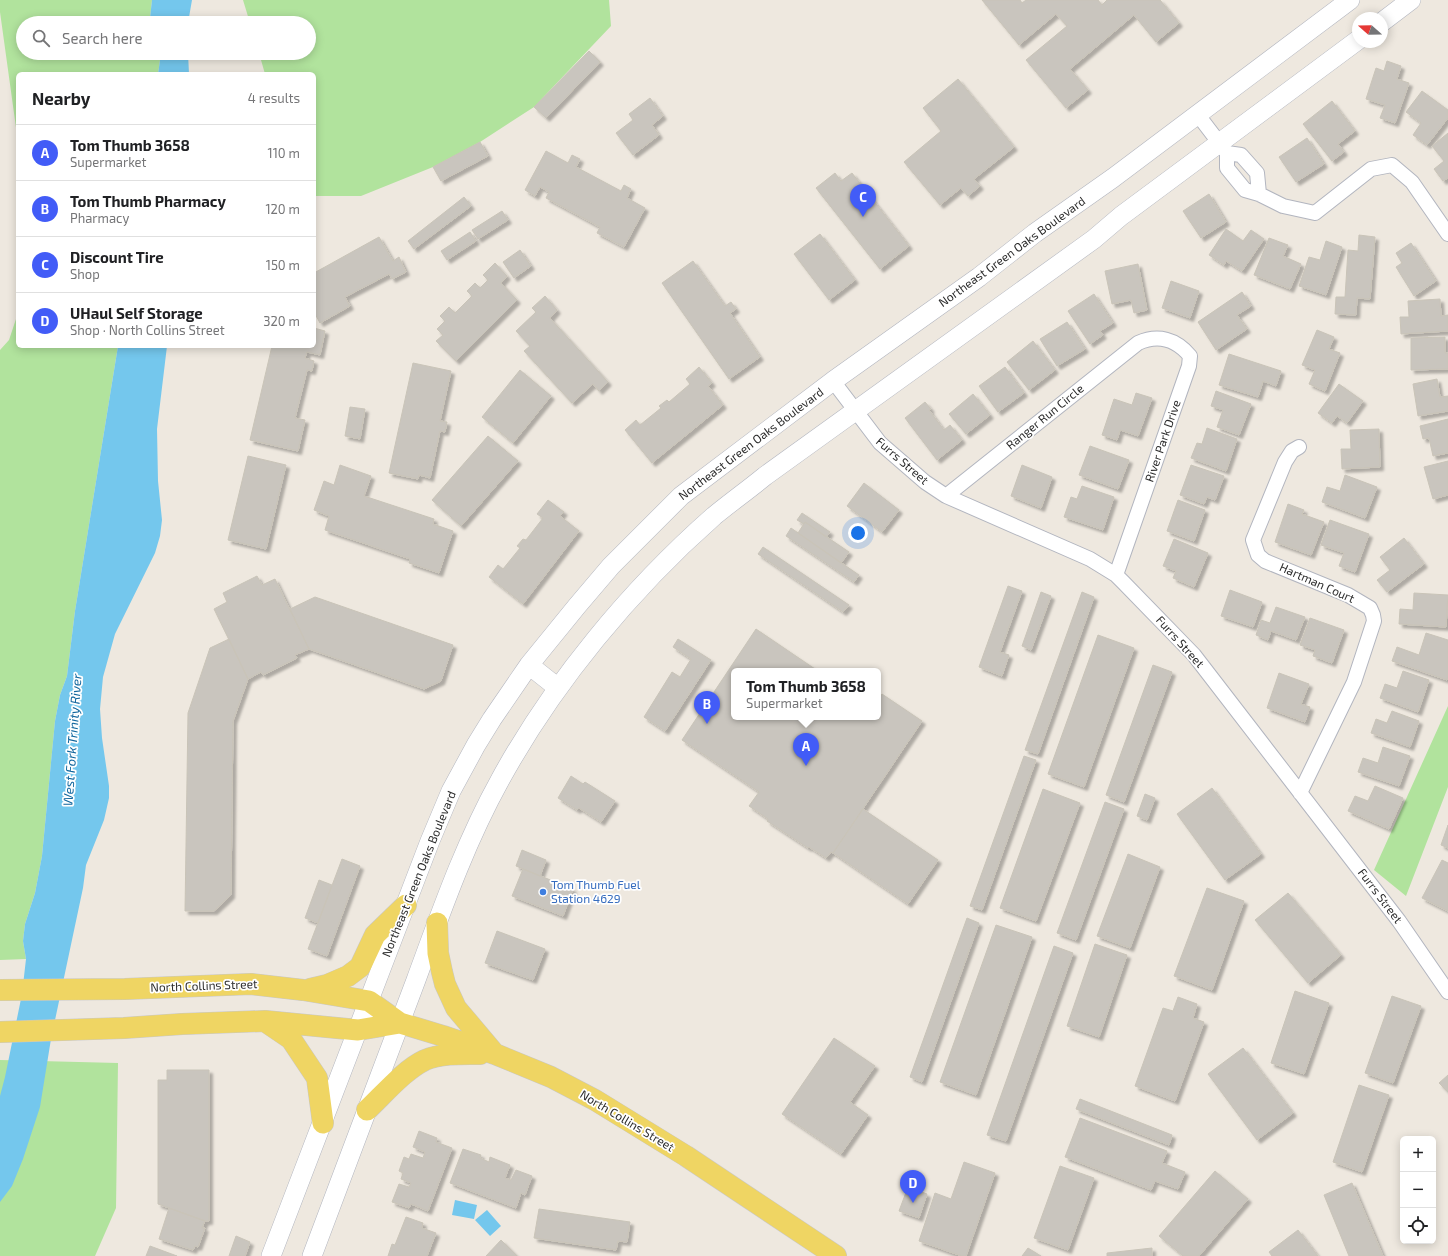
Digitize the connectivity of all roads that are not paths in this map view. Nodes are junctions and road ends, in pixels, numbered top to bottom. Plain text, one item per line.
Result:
1 (1350, 0) edge
2 (1411, 0) edge
3 (1388, 17) edge
4 (1352, 45) edge
5 (1198, 115) junction
6 (1224, 148) junction
7 (1259, 194) junction
8 (1448, 234) edge
9 (1145, 340) joint
10 (833, 381) junction
11 (855, 411) junction
12 (1299, 447) dead end
13 (946, 496) junction
14 (1116, 575) junction
15 (529, 665) junction
16 (558, 688) junction
17 (1300, 793) junction
18 (406, 905) junction
19 (437, 923) junction
20 (0, 990) edge
21 (303, 990) junction
22 (1448, 992) edge
23 (369, 1001) junction
24 (265, 1021) junction
25 (400, 1023) junction
26 (358, 1030) junction
27 (0, 1032) edge
28 (495, 1054) junction
29 (367, 1110) junction
30 (323, 1123) junction
31 (271, 1256) edge
32 (312, 1256) edge
33 (836, 1256) edge

1 - 5 main road, Northeast Green Oaks Boulevard
2 - 3 main road
4 - 6 main road
5 - 6 street
5 - 10 main road, Northeast Green Oaks Boulevard
6 - 7 street
6 - 7 street
6 - 11 main road
7 - 8 street
9 - 13 street, Ranger Run Circle
9 - 14 street, River Park Drive
10 - 11 street, Furrs Street
10 - 15 main road, Northeast Green Oaks Boulevard
11 - 13 street, Furrs Street
11 - 16 main road
12 - 17 street, Hartman Court
13 - 14 street, Furrs Street
14 - 17 street, Furrs Street
15 - 16 main road
15 - 18 main road, Northeast Green Oaks Boulevard
16 - 19 main road
17 - 22 street, Furrs Street
18 - 21 main road
18 - 23 main road, Northeast Green Oaks Boulevard
19 - 25 main road
19 - 28 main road
20 - 21 main road, North Collins Street
21 - 23 main road, North Collins Street
23 - 25 main road, North Collins Street
23 - 26 main road, Northeast Green Oaks Boulevard
24 - 26 main road, North Collins Street
24 - 27 main road, North Collins Street
24 - 30 main road
25 - 26 main road, North Collins Street
25 - 28 main road, North Collins Street
25 - 29 main road
26 - 30 main road, Northeast Green Oaks Boulevard
28 - 29 main road
28 - 33 main road, North Collins Street
29 - 32 main road
30 - 31 main road, Northeast Green Oaks Boulevard

